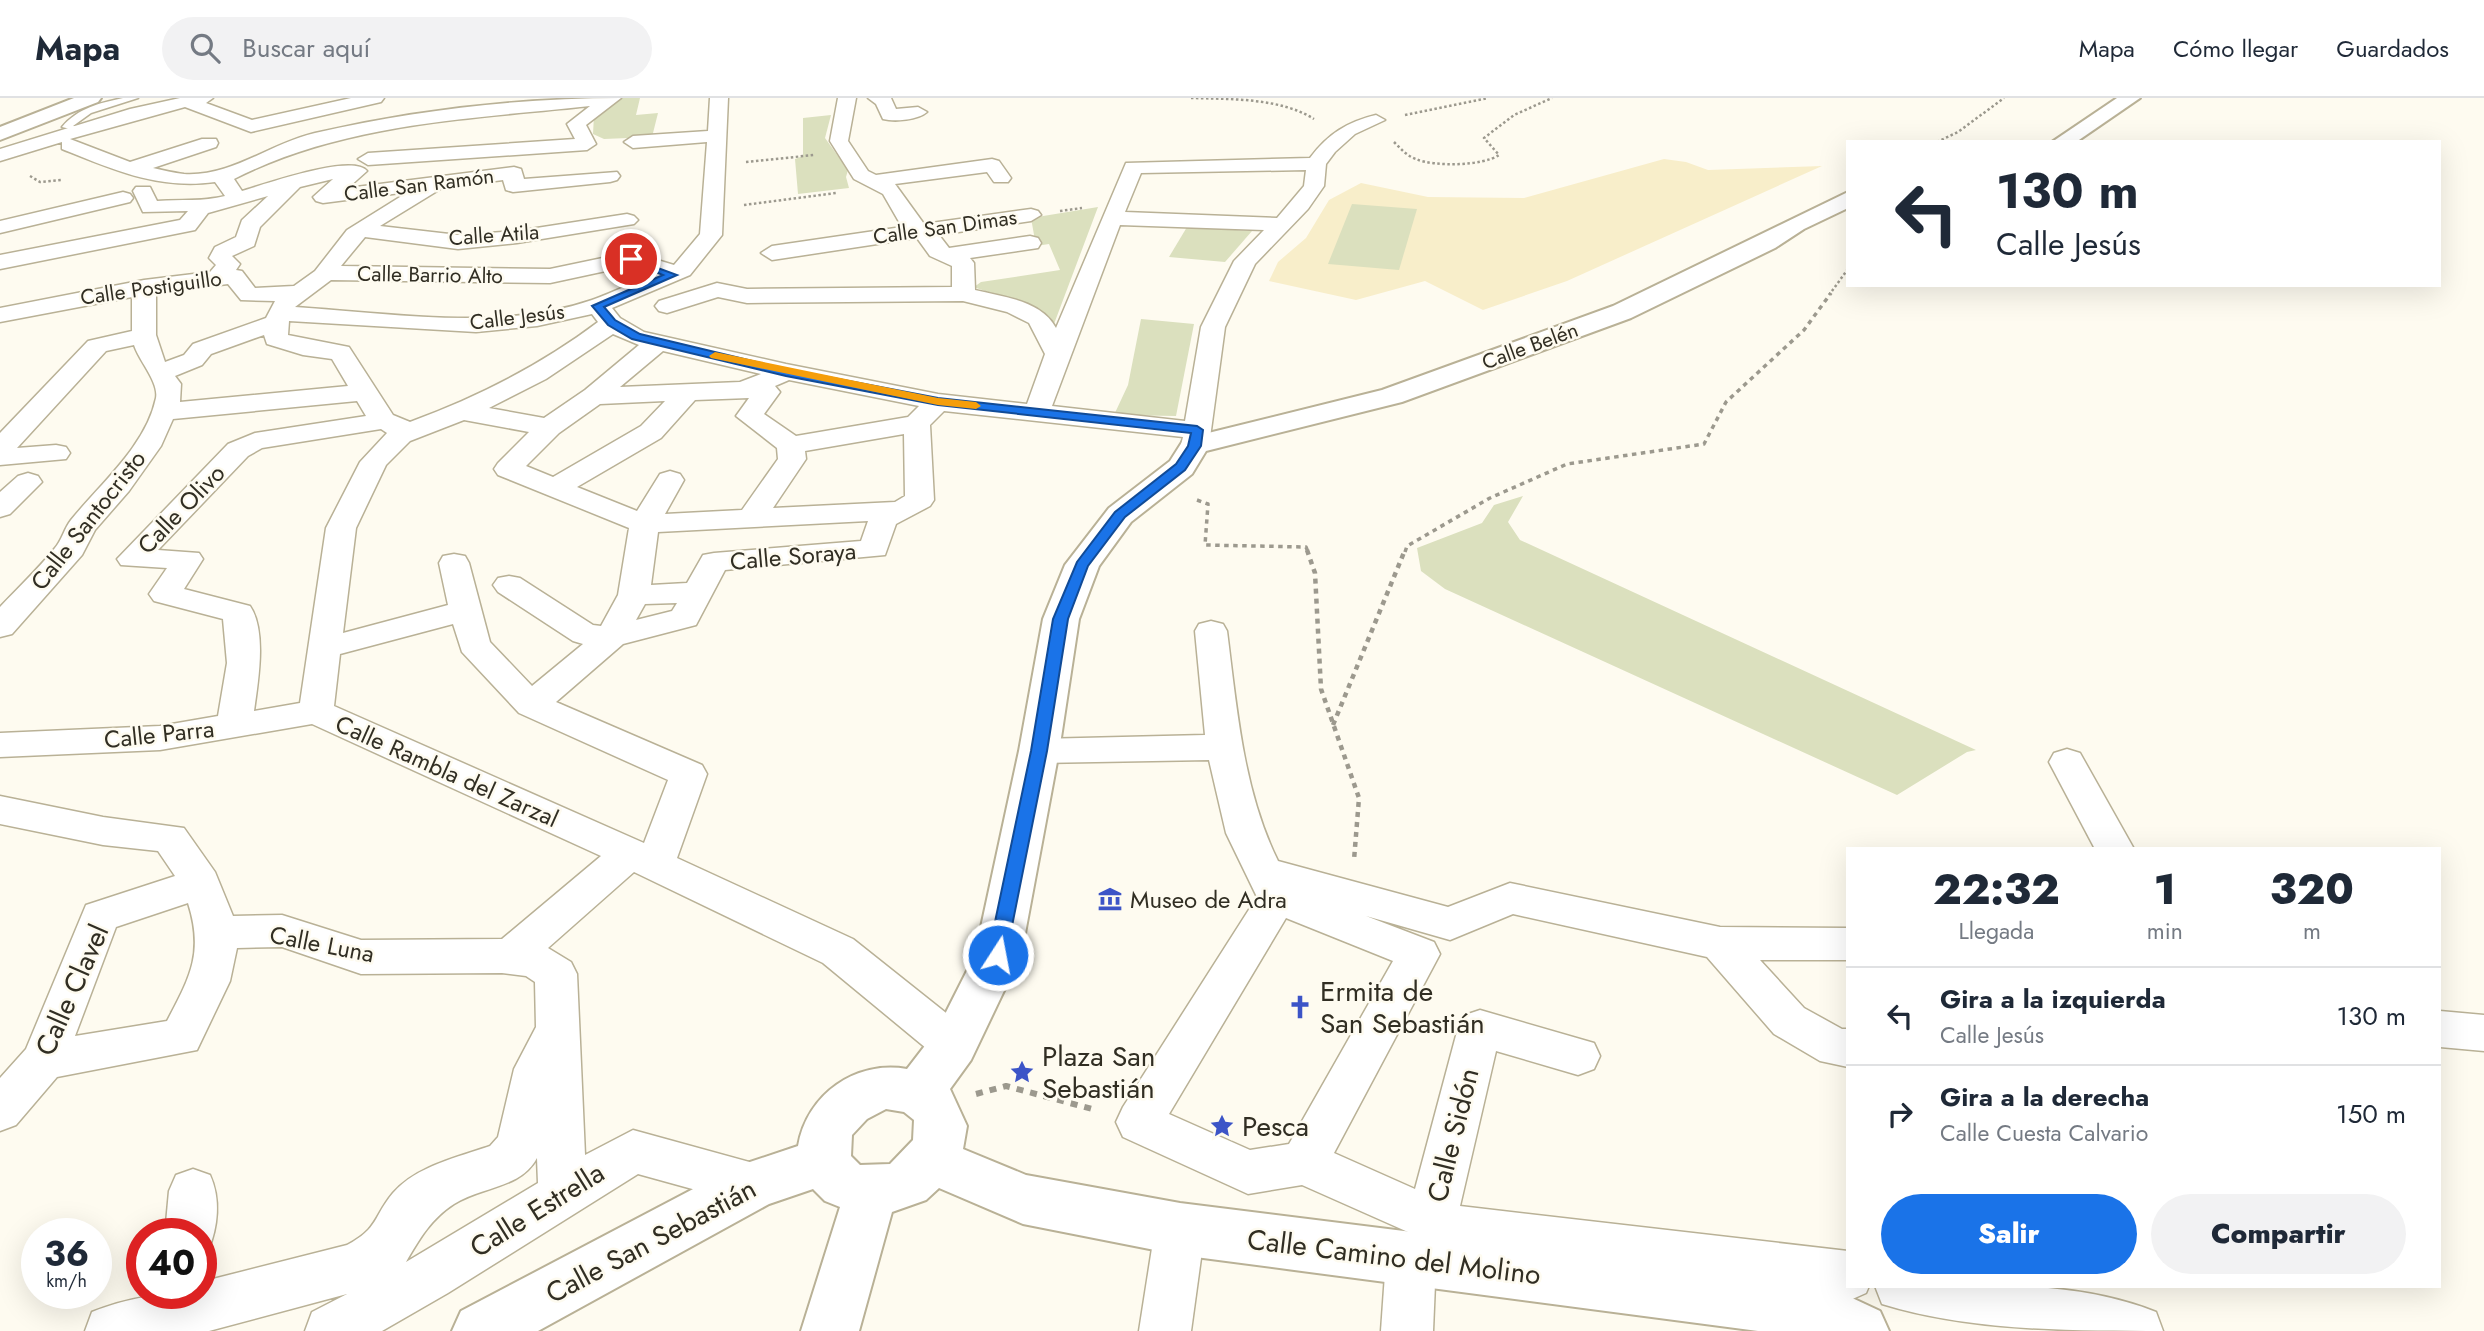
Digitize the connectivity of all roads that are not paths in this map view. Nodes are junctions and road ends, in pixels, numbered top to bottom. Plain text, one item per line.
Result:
1 (91, 98) edge
2 (134, 98) edge
3 (375, 98) edge
4 (611, 98) edge
5 (719, 98) edge
6 (847, 98) edge
7 (877, 98) edge
8 (2130, 98) edge
9 (196, 100) edge
10 (918, 112) dead end
11 (1376, 120) road end
12 (385, 126) junction
13 (168, 127) dead end
14 (493, 130) dead end
15 (465, 132) dead end
16 (0, 134) edge
17 (716, 136) junction
18 (2065, 140) edge
19 (121, 141) dead end
20 (78, 142) junction
21 (633, 142) dead end
22 (523, 150) junction
23 (0, 155) edge
24 (1316, 164) junction
25 (362, 165) junction
26 (130, 169) junction
27 (514, 173) junction
28 (228, 174) junction
29 (610, 176) dead end
30 (1002, 178) dead end
31 (185, 180) junction
32 (292, 183) junction
33 (435, 184) junction
34 (879, 184) junction
35 (141, 191) junction
36 (237, 199) junction
37 (634, 199) dead end
38 (1846, 200) edge
39 (201, 209) junction
40 (1115, 210) junction
41 (1031, 215) road end
42 (627, 220) dead end
43 (1280, 224) junction
44 (0, 227) edge
45 (362, 230) junction
46 (913, 231) junction
47 (491, 239) junction
48 (1030, 243) dead end
49 (772, 253) dead end
50 (946, 255) junction
51 (0, 262) edge
52 (325, 272) junction
53 (672, 275) junction
54 (217, 278) junction
55 (963, 294) junction
56 (667, 306) dead end
57 (144, 310) junction
58 (283, 310) junction
59 (605, 314) junction
60 (0, 315) edge
61 (0, 330) edge
62 (658, 342) junction
63 (1057, 354) junction
64 (161, 372) junction
65 (786, 372) junction
66 (744, 390) junction
67 (365, 392) junction
68 (686, 394) junction
69 (594, 396) junction
70 (938, 402) junction
71 (163, 412) junction
72 (465, 412) junction
73 (1037, 413) junction
74 (30, 418) junction
75 (0, 422) edge
76 (917, 424) junction
77 (550, 427) junction
78 (392, 428) junction
79 (1196, 438) junction
80 (791, 445) junction
81 (0, 449) edge
82 (56, 453) dead end
83 (0, 457) edge
84 (670, 480) dead end
85 (28, 482) dead end
86 (555, 488) junction
87 (0, 508) edge
88 (901, 510) junction
89 (752, 517) junction
90 (644, 524) junction
91 (454, 563) dead end
92 (509, 585) dead end
93 (698, 592) junction
94 (634, 595) junction
95 (465, 611) junction
96 (1, 627) edge
97 (1211, 631) dead end
98 (611, 637) junction
99 (325, 648) junction
100 (531, 705) junction
101 (316, 712) junction
102 (234, 725) junction
103 (0, 745) edge
104 (1224, 747) junction
105 (1039, 751) junction
106 (2067, 762) dead end
107 (0, 810) edge
108 (2114, 847) edge
109 (642, 859) junction
110 (201, 883) junction
111 (1270, 885) junction
112 (217, 932) junction
113 (1720, 943) junction
114 (1846, 944) edge
115 (510, 957) junction
116 (557, 1029) junction
117 (2441, 1029) edge
118 (2484, 1033) edge
119 (954, 1045) junction
120 (1846, 1048) edge
121 (1578, 1056) dead end
122 (44, 1060) junction
123 (919, 1092) junction
124 (0, 1111) edge
125 (932, 1160) junction
126 (825, 1161) junction
127 (1304, 1163) junction
128 (754, 1184) junction
129 (871, 1192) junction
130 (562, 1193) junction
131 (1180, 1229) junction
132 (1421, 1240) junction
133 (1846, 1276) edge
134 (1911, 1288) edge
135 (217, 1296) edge
136 (168, 1309) edge
137 (111, 1331) edge
138 (331, 1331) edge
139 (481, 1331) edge
140 (830, 1331) edge
141 (1165, 1331) edge
142 (1407, 1331) edge
143 (1860, 1331) edge
144 (2137, 1331) edge

1 - 16 street
2 - 20 lane
3 - 9 street
3 - 12 street
4 - 12 street
4 - 22 street
5 - 17 street
6 - 34 street
7 - 10 street
8 - 18 street
9 - 20 street
11 - 24 street
12 - 25 street
12 - 28 street
13 - 26 street
14 - 15 street
17 - 21 street
17 - 53 street
19 - 20 street
20 - 23 street
20 - 26 street
22 - 25 street
22 - 27 street
24 - 40 street
24 - 43 street
25 - 32 street, Calle San Ramón
25 - 33 street, Calle San Ramón
26 - 31 street
27 - 29 street, Calle San Ramón
27 - 33 street, Calle San Ramón
28 - 31 street
28 - 36 street
30 - 34 street
31 - 35 street
32 - 36 street, Calle San Ramón
32 - 54 street
33 - 45 street, Calle Barrio Alto
34 - 46 street
35 - 39 street
35 - 44 street
36 - 39 street, Calle San Ramón
37 - 47 street
38 - 79 street, Calle Belén
39 - 51 street
40 - 43 street
40 - 63 street
41 - 46 street, Calle San Dimas
42 - 47 street, Calle Atila
43 - 79 street
45 - 47 street, Calle Atila
45 - 52 street, Calle Barrio Alto
46 - 49 street, Calle San Dimas
46 - 50 street
48 - 50 street
50 - 55 street
52 - 53 street, Calle Barrio Alto
52 - 58 street
53 - 59 street
54 - 57 street, Calle Postiguillo
54 - 58 street, Calle Postiguillo
55 - 56 street
55 - 63 street
57 - 60 street, Calle Postiguillo
57 - 61 street
57 - 64 street, Calle Santocristo
57 - 74 street
58 - 59 street, Calle Jesús
58 - 64 street
58 - 67 street
59 - 62 street
59 - 72 street
62 - 65 street
62 - 69 street
63 - 73 street
64 - 71 street, Calle Santocristo
65 - 66 street
65 - 70 street
66 - 68 street
66 - 80 street
67 - 71 street
67 - 78 street
68 - 69 street
68 - 86 street
69 - 77 street
70 - 73 street
70 - 76 street
71 - 96 street, Calle Santocristo
72 - 77 street
72 - 78 street
73 - 79 street
74 - 75 street
74 - 81 street
76 - 80 street
76 - 88 street, Calle Soraya
77 - 86 street
78 - 99 street, Calle Rambla del Zarzal
78 - 102 street, Calle Olivo
79 - 105 street
80 - 89 street
82 - 83 street
84 - 90 street
85 - 87 street
86 - 90 street
88 - 89 street
88 - 93 street, Calle Soraya
89 - 90 street
90 - 94 street
91 - 95 street
92 - 98 street
93 - 94 street
93 - 98 street
94 - 98 street
95 - 99 street
95 - 100 street
97 - 104 street
98 - 100 street
99 - 101 street, Calle Rambla del Zarzal
100 - 109 street
101 - 102 street, Calle Parra
101 - 109 street, Calle Rambla del Zarzal
102 - 103 street, Calle Parra
104 - 105 street
104 - 111 street
105 - 119 street
106 - 108 street
107 - 110 street
109 - 115 street
109 - 119 street, Calle Rambla del Zarzal
110 - 112 street
110 - 122 street, Calle Clavel
111 - 113 street
111 - 127 street
111 - 127 street
112 - 115 street, Calle Luna
112 - 122 street
113 - 114 street
113 - 120 street
115 - 116 street, Calle Luna
116 - 130 street, Calle Luna
116 - 135 street
117 - 118 street
119 - 123 street
121 - 132 street, Calle Sidón
122 - 124 street, Calle Clavel
123 - 125 street
123 - 126 street
125 - 129 street
125 - 131 street, Calle Camino del Molino
126 - 128 street, Calle San Sebastián
126 - 129 street
127 - 132 street, Calle Camino del Molino
128 - 130 street, Calle Estrella
128 - 139 street, Calle San Sebastián
129 - 140 street
130 - 138 street, Calle Estrella
131 - 132 street, Calle Camino del Molino
131 - 141 street
132 - 133 street, Calle Camino del Molino
132 - 142 street
132 - 143 street, Calle Camino del Molino
134 - 144 street
136 - 137 street

